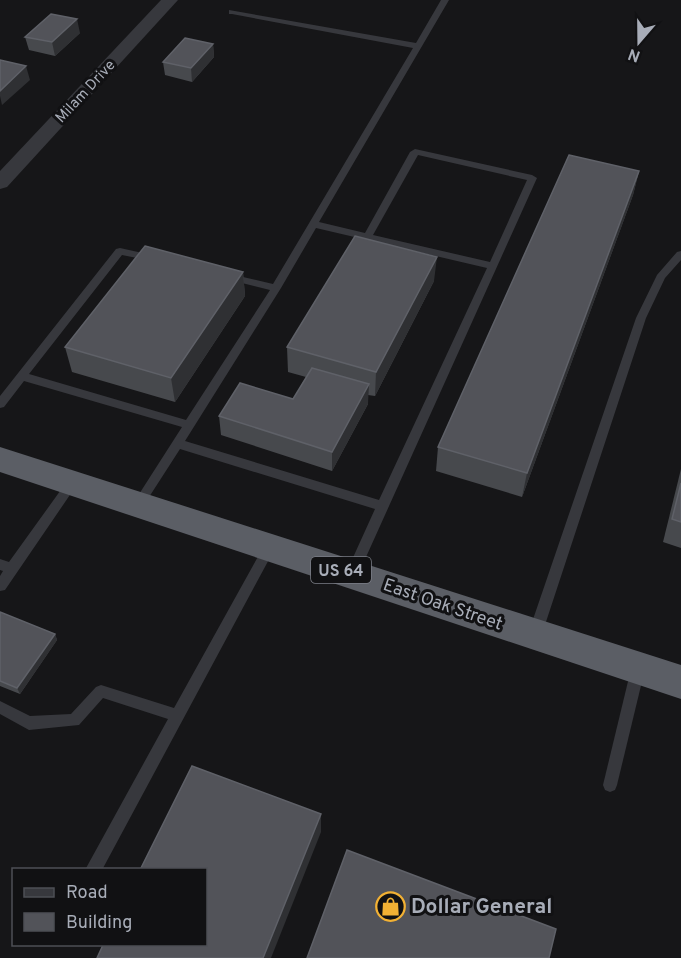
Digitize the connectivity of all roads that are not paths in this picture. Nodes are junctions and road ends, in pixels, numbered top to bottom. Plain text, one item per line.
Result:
1 (170, 0) edge
2 (445, 0) edge
3 (232, 12) dead end
4 (418, 46) junction
5 (0, 183) edge
6 (314, 224) junction
7 (367, 237) junction
8 (681, 254) edge
9 (165, 261) edge
10 (493, 266) junction
11 (220, 274) edge
12 (276, 288) junction
13 (21, 376) junction
14 (0, 404) edge
15 (187, 424) junction
16 (176, 443) junction
17 (0, 459) edge
18 (72, 483) junction
19 (138, 505) junction
20 (383, 506) junction
21 (269, 548) junction
22 (6, 567) edge
23 (352, 573) junction
24 (0, 586) edge
25 (535, 635) junction
26 (638, 668) junction
27 (681, 682) edge
28 (0, 707) edge
29 (177, 715) junction
30 (610, 785) dead end
31 (94, 868) edge

1 - 5 street, Milam Drive
2 - 4 lane
3 - 4 lane
4 - 6 lane
6 - 7 lane
6 - 12 lane
7 - 10 lane
7 - 10 lane
8 - 25 lane
9 - 13 lane
10 - 20 lane
11 - 12 lane
12 - 15 lane
13 - 14 lane
13 - 15 lane
15 - 16 lane
16 - 19 lane
16 - 20 lane
17 - 18 highway, East Oak Street / US 64
18 - 19 highway, East Oak Street / US 64
18 - 22 lane
19 - 21 highway, East Oak Street / US 64
20 - 23 lane
21 - 23 highway, East Oak Street / US 64
21 - 29 lane
22 - 24 lane
23 - 25 highway, East Oak Street / US 64
25 - 26 highway, East Oak Street / US 64
26 - 27 highway, East Oak Street / US 64
26 - 30 lane
28 - 29 lane
29 - 31 lane

